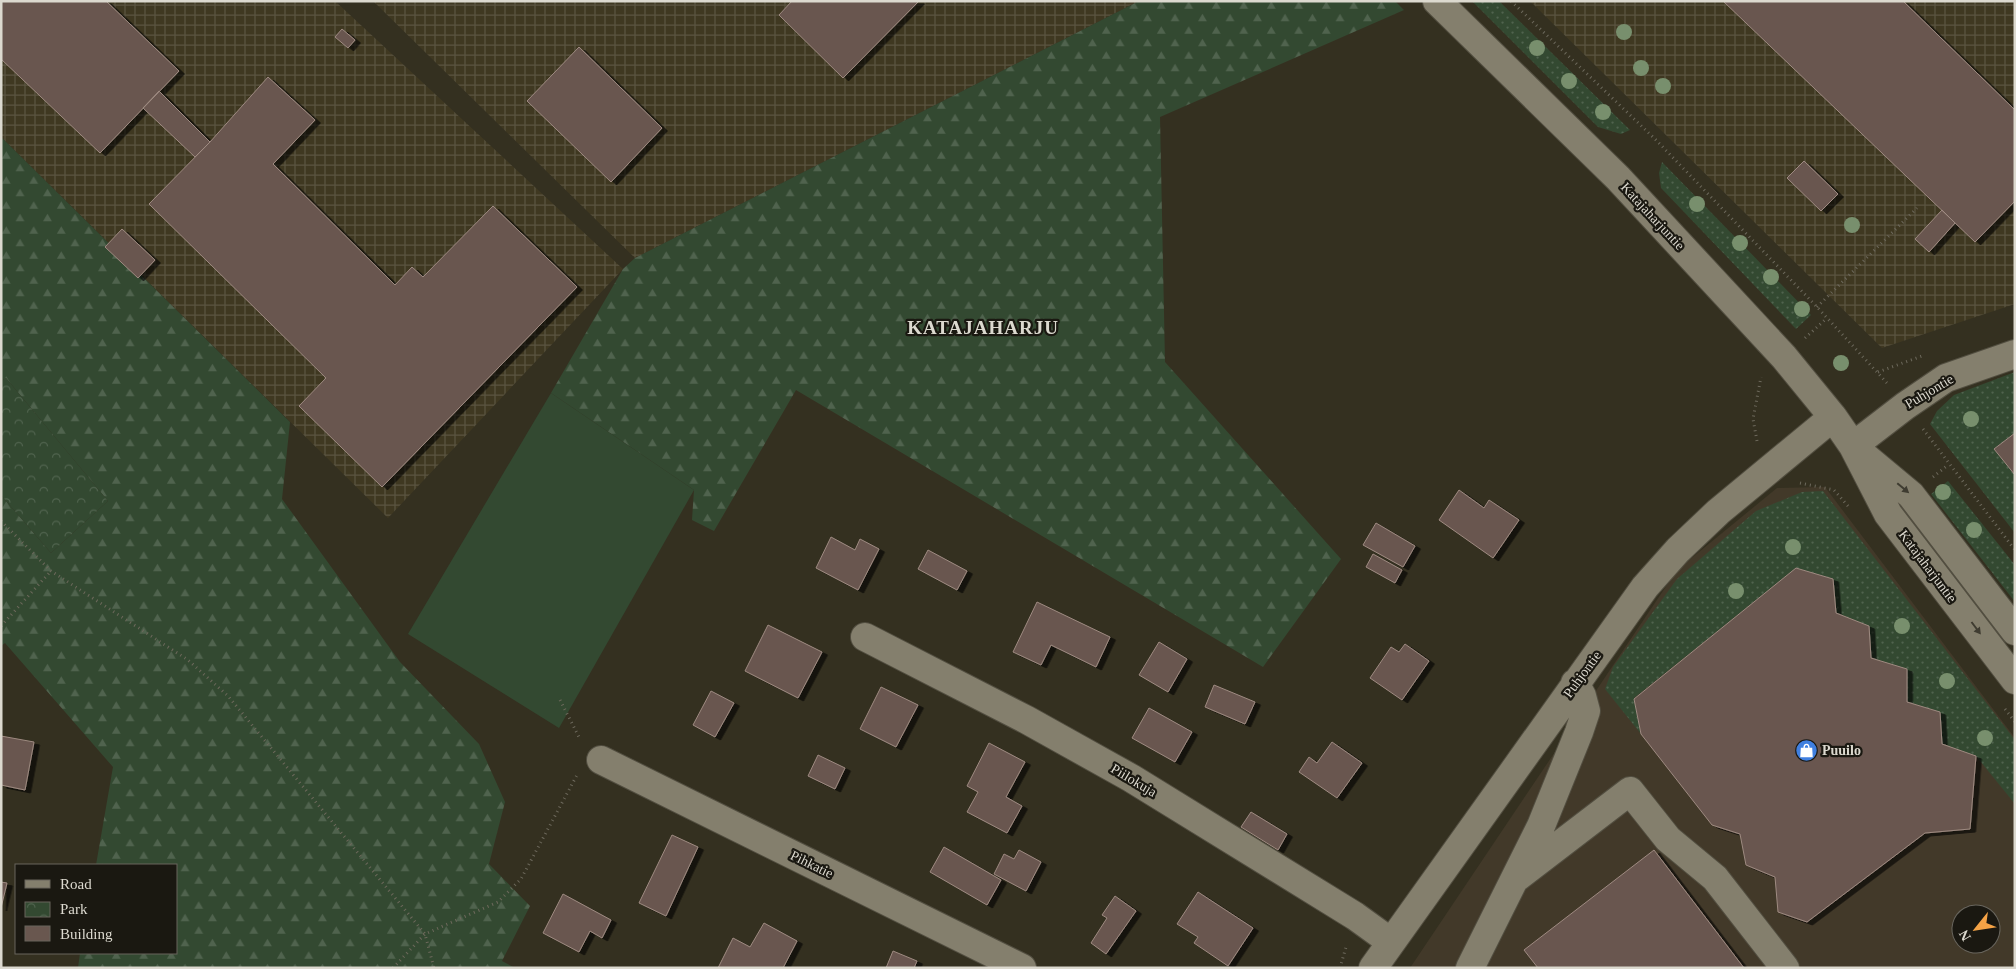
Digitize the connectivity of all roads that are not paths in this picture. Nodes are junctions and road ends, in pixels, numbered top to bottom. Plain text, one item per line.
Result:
1 (1436, 1) edge
2 (2015, 354) edge
3 (1833, 417) junction
4 (1853, 446) junction
5 (2015, 631) edge
6 (865, 637) dead end
7 (2015, 680) edge
8 (1575, 683) junction
9 (595, 757) road end
10 (1515, 879) junction
11 (1391, 942) junction
12 (1022, 968) edge
13 (1373, 968) edge
14 (1470, 968) edge
15 (1785, 968) edge

1 - 3 street, Katajaharjuntie
2 - 4 street, Puhjontie
3 - 4 street, Katajaharjuntie
3 - 8 street, Puhjontie
4 -> 5 street, Katajaharjuntie
4 -> 7 street, Katajaharjuntie
6 - 11 street, Piilokuja
8 - 10 street
8 - 11 street, Puhjontie
9 - 12 street, Pihkatie
10 - 14 street
10 - 15 street
11 - 13 street, Puhjontie

